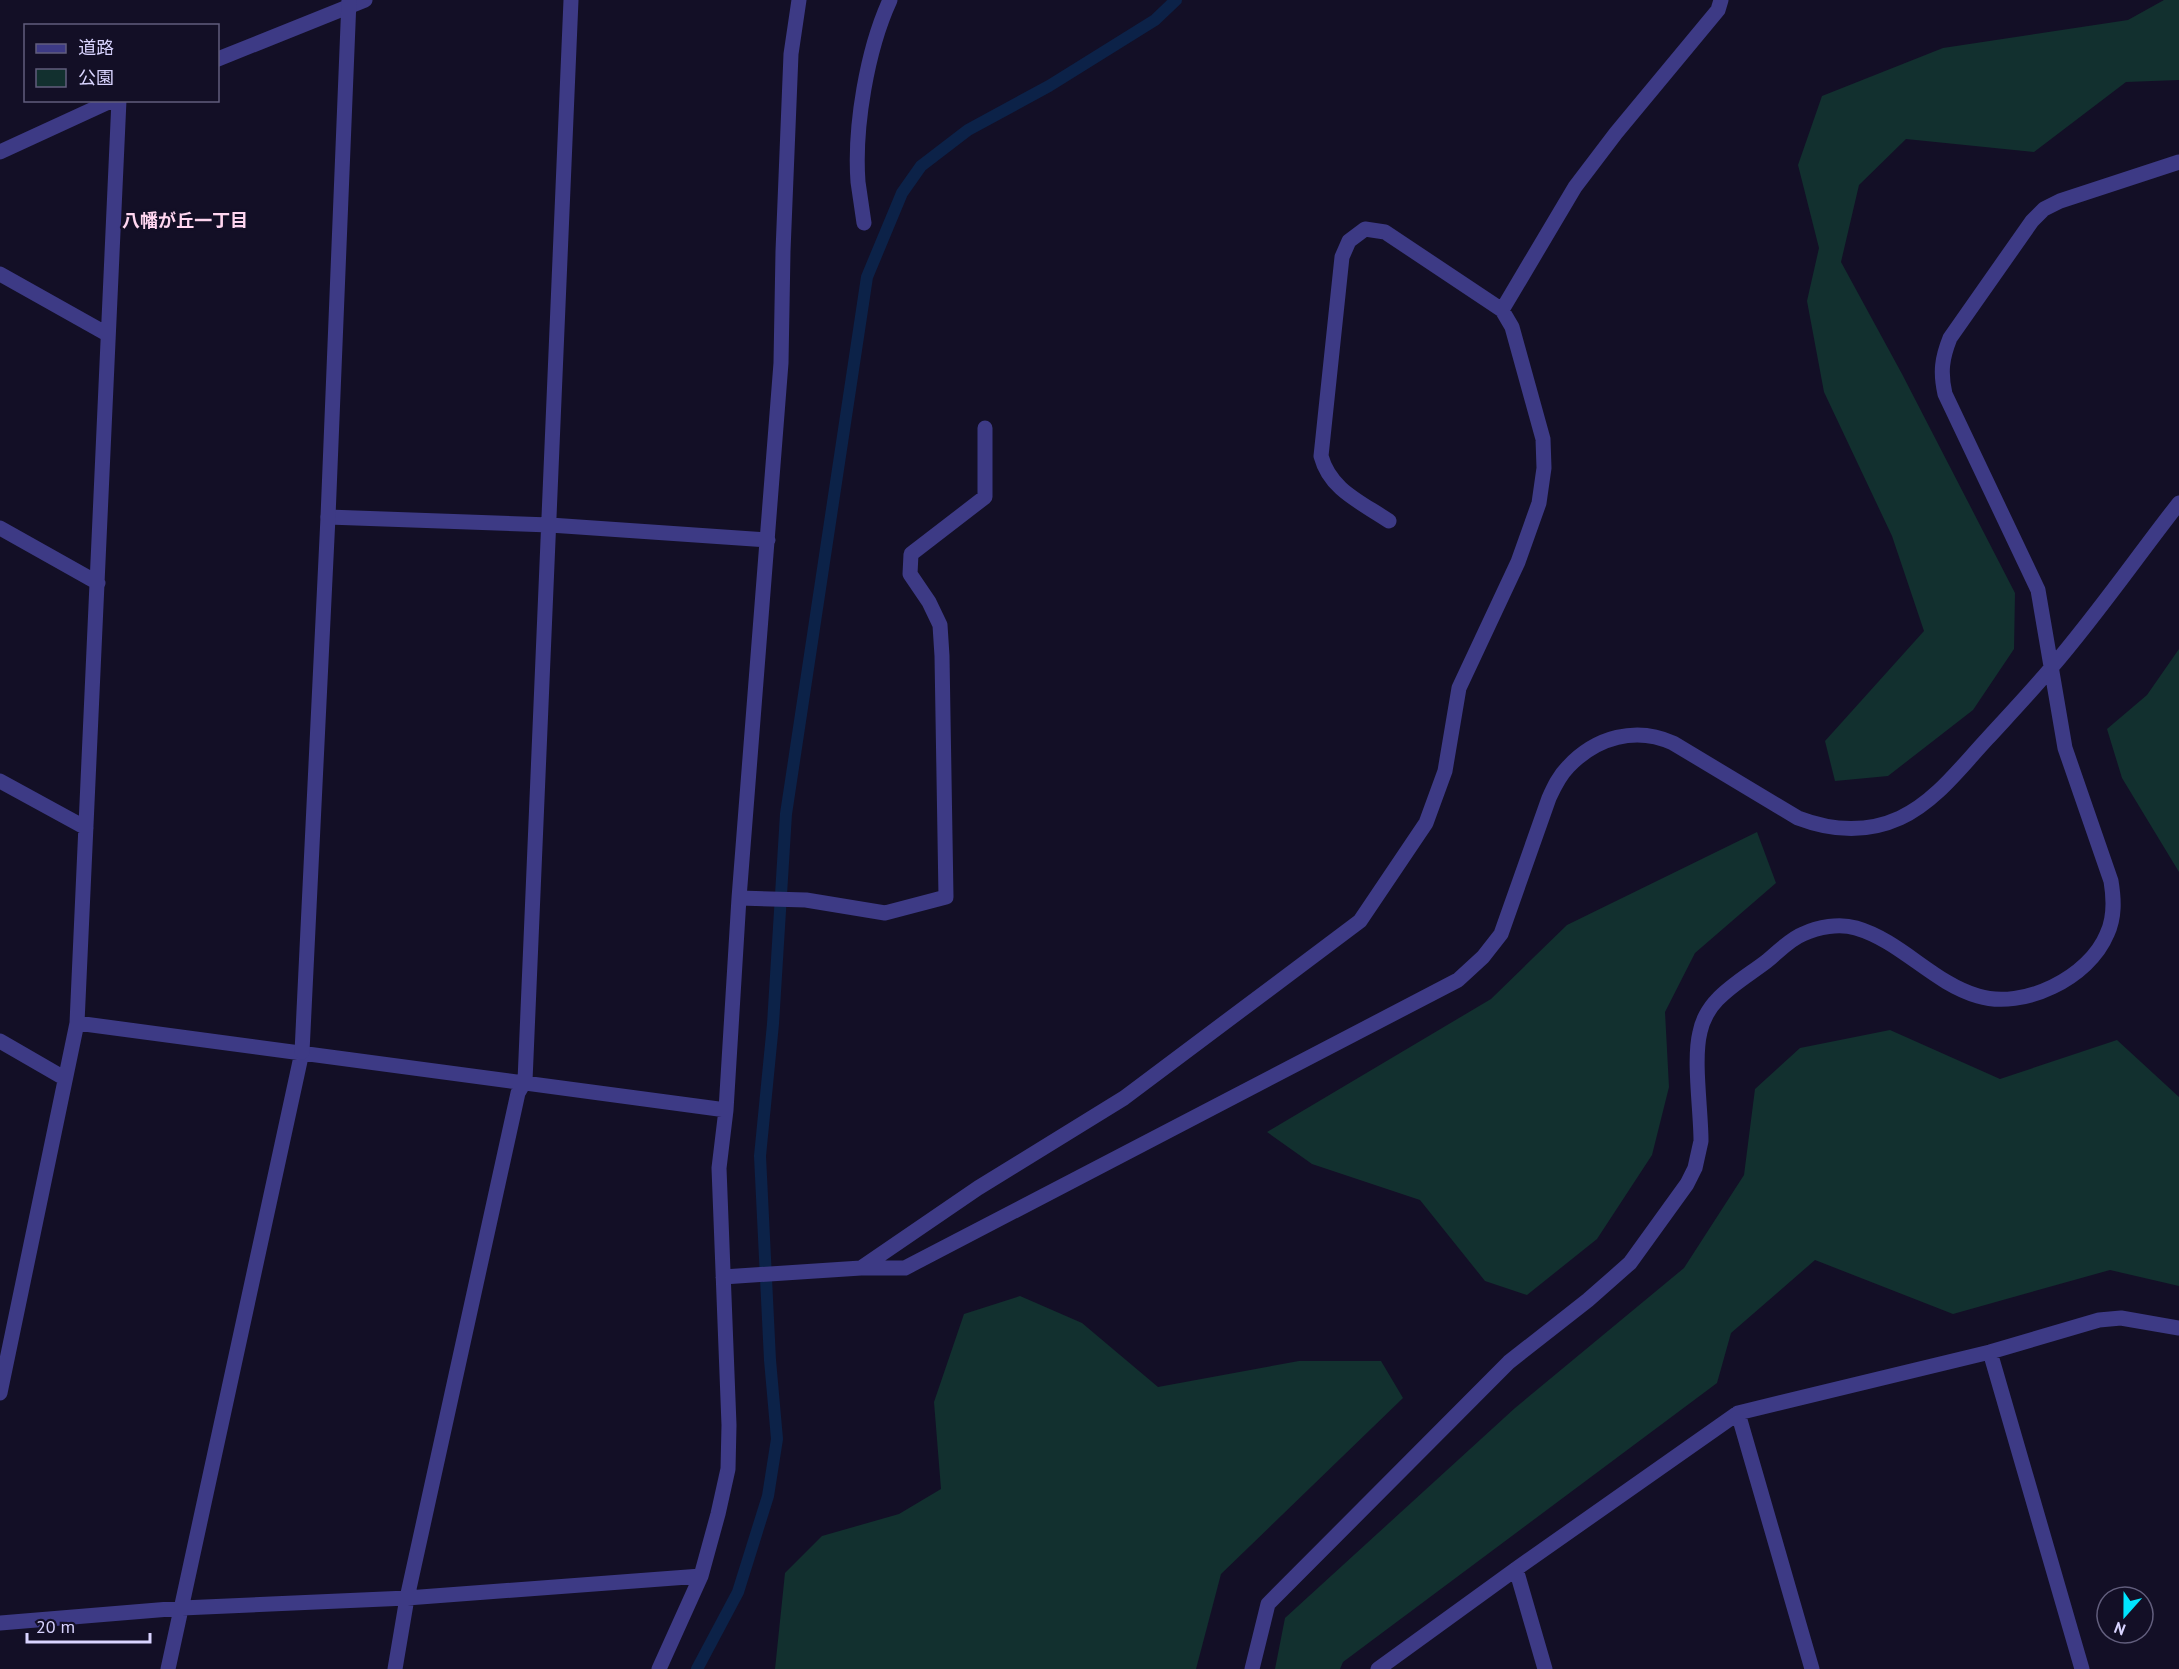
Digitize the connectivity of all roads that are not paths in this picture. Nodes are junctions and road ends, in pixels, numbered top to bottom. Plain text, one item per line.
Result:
1 (366, 0) edge
2 (571, 0) edge
3 (799, 0) edge
4 (890, 0) edge
5 (1721, 0) edge
6 (348, 4) edge
7 (219, 59) edge
8 (109, 102) edge
9 (119, 102) edge
10 (0, 152) edge
11 (2179, 162) edge
12 (864, 224) dead end
13 (0, 274) edge
14 (1502, 310) junction
15 (106, 334) junction
16 (985, 428) dead end
17 (2179, 503) edge
18 (328, 517) junction
19 (1389, 521) dead end
20 (549, 525) junction
21 (0, 528) edge
22 (768, 540) junction
23 (98, 583) junction
24 (2052, 668) junction
25 (0, 781) edge
26 (86, 828) junction
27 (739, 898) junction
28 (77, 1023) junction
29 (0, 1041) edge
30 (302, 1052) junction
31 (64, 1078) junction
32 (525, 1081) junction
33 (726, 1110) junction
34 (861, 1268) junction
35 (723, 1277) junction
36 (2179, 1328) edge
37 (1990, 1352) junction
38 (0, 1393) edge
39 (1738, 1413) junction
40 (1516, 1569) junction
41 (701, 1576) junction
42 (407, 1598) junction
43 (182, 1608) junction
44 (0, 1623) edge
45 (168, 1669) edge
46 (395, 1669) edge
47 (658, 1669) edge
48 (1252, 1669) edge
49 (1378, 1669) edge
50 (1545, 1669) edge
51 (1812, 1669) edge
52 (2082, 1669) edge

1 - 6 street
2 - 20 street
3 - 22 street
4 - 12 street
5 - 14 street
6 - 7 street
6 - 18 street
8 - 10 street
9 - 15 street
11 - 24 street
13 - 15 street
14 - 19 street
14 - 34 street
15 - 23 street
16 - 27 street
17 - 24 street
18 - 20 street
18 - 30 street
20 - 22 street
20 - 32 street
21 - 23 street
22 - 27 street
23 - 26 street
24 - 34 street
24 - 48 street
25 - 26 street
26 - 28 street
27 - 33 street
28 - 30 street
28 - 31 street
29 - 31 street
30 - 32 street
30 - 43 street
31 - 38 street
32 - 33 street
32 - 42 street
33 - 35 street
34 - 35 street
35 - 41 street
36 - 37 street
37 - 39 street
37 - 52 street
39 - 40 street
39 - 51 street
40 - 49 street
40 - 50 street
41 - 42 street
41 - 47 street
42 - 43 street
42 - 46 street
43 - 44 street
43 - 45 street

